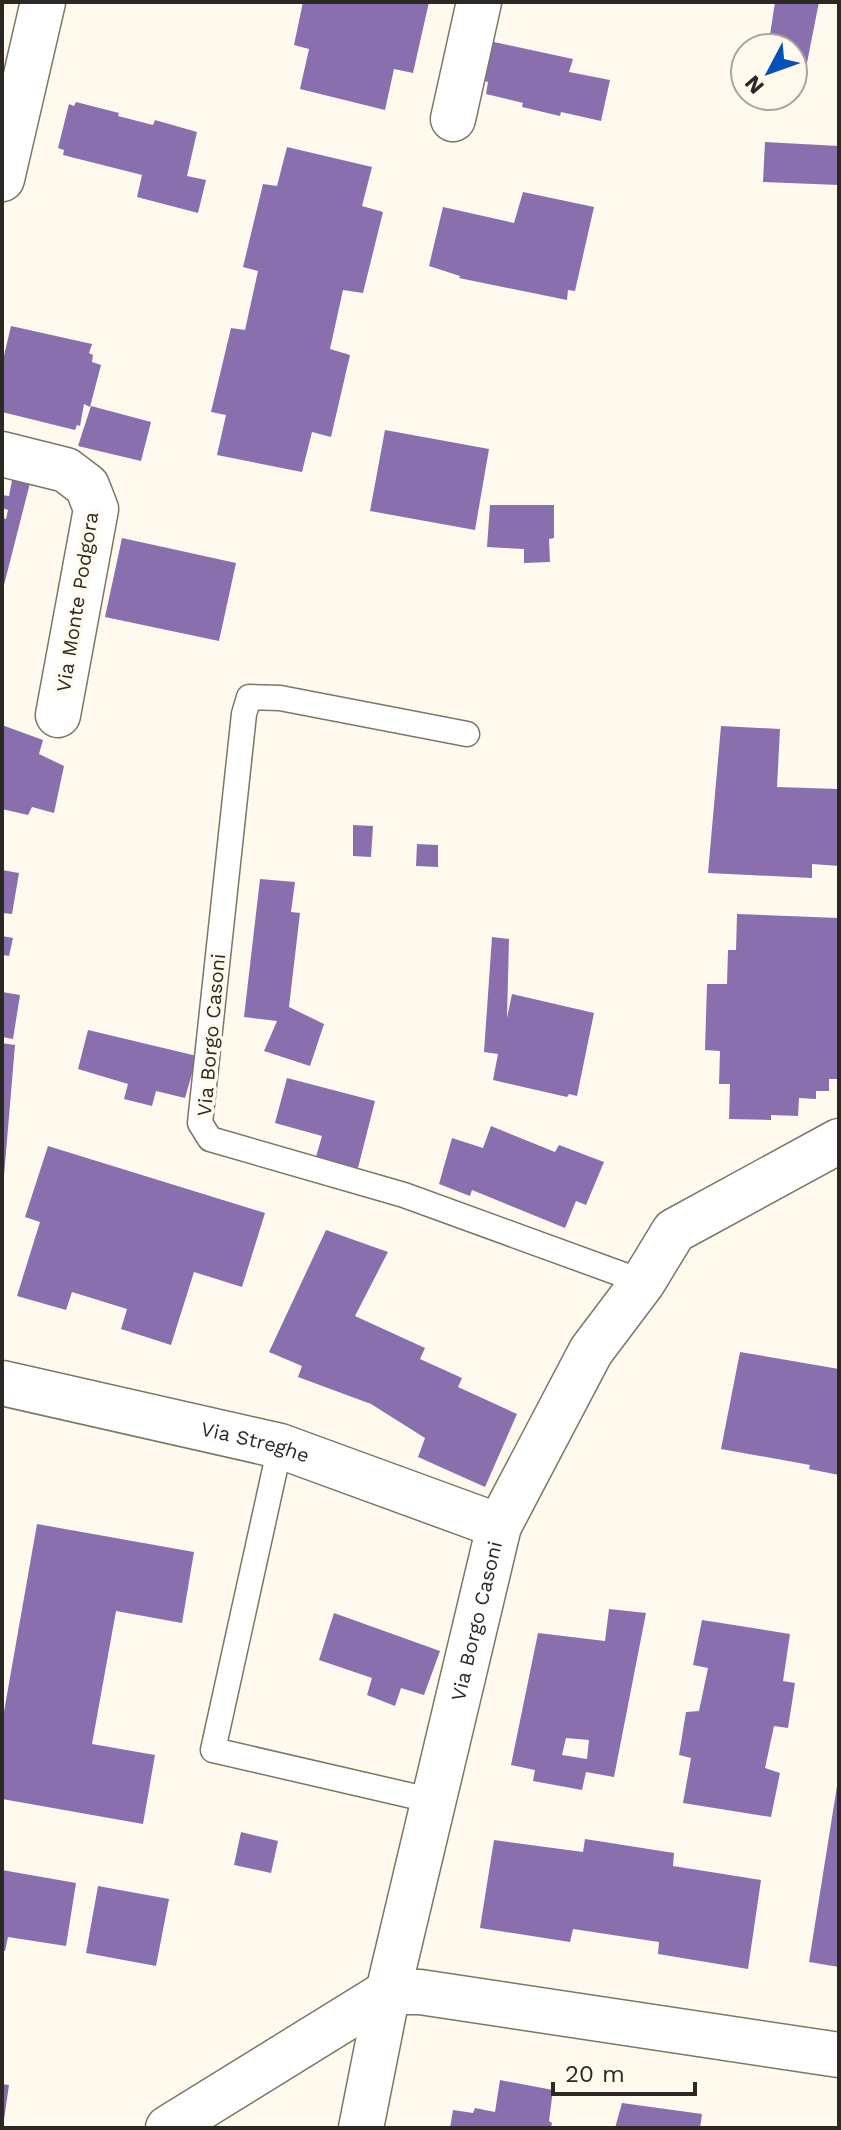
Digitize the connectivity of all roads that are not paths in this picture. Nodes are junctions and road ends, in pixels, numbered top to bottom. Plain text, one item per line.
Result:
1 (43, 2) edge
2 (479, 2) edge
3 (453, 119) dead end
4 (2, 179) edge
5 (2, 454) edge
6 (58, 715) dead end
7 (467, 734) dead end
8 (839, 1141) edge
9 (643, 1282) junction
10 (2, 1383) edge
11 (280, 1446) junction
12 (499, 1526) junction
13 (434, 1801) junction
14 (388, 1992) junction
15 (839, 2055) edge
16 (168, 2128) edge
17 (361, 2128) edge

1 - 4 street
2 - 3 street
5 - 6 street, Via Monte Podgora
7 - 9 lane, Via Borgo Casoni
8 - 9 street, Via Borgo Casoni
9 - 12 street, Via Borgo Casoni
10 - 11 street, Via Streghe
11 - 12 street, Via Streghe
11 - 13 lane
12 - 13 street, Via Borgo Casoni
13 - 14 street, Via Borgo Casoni
14 - 15 street
14 - 16 street
14 - 17 street, Via Borgo Casoni

